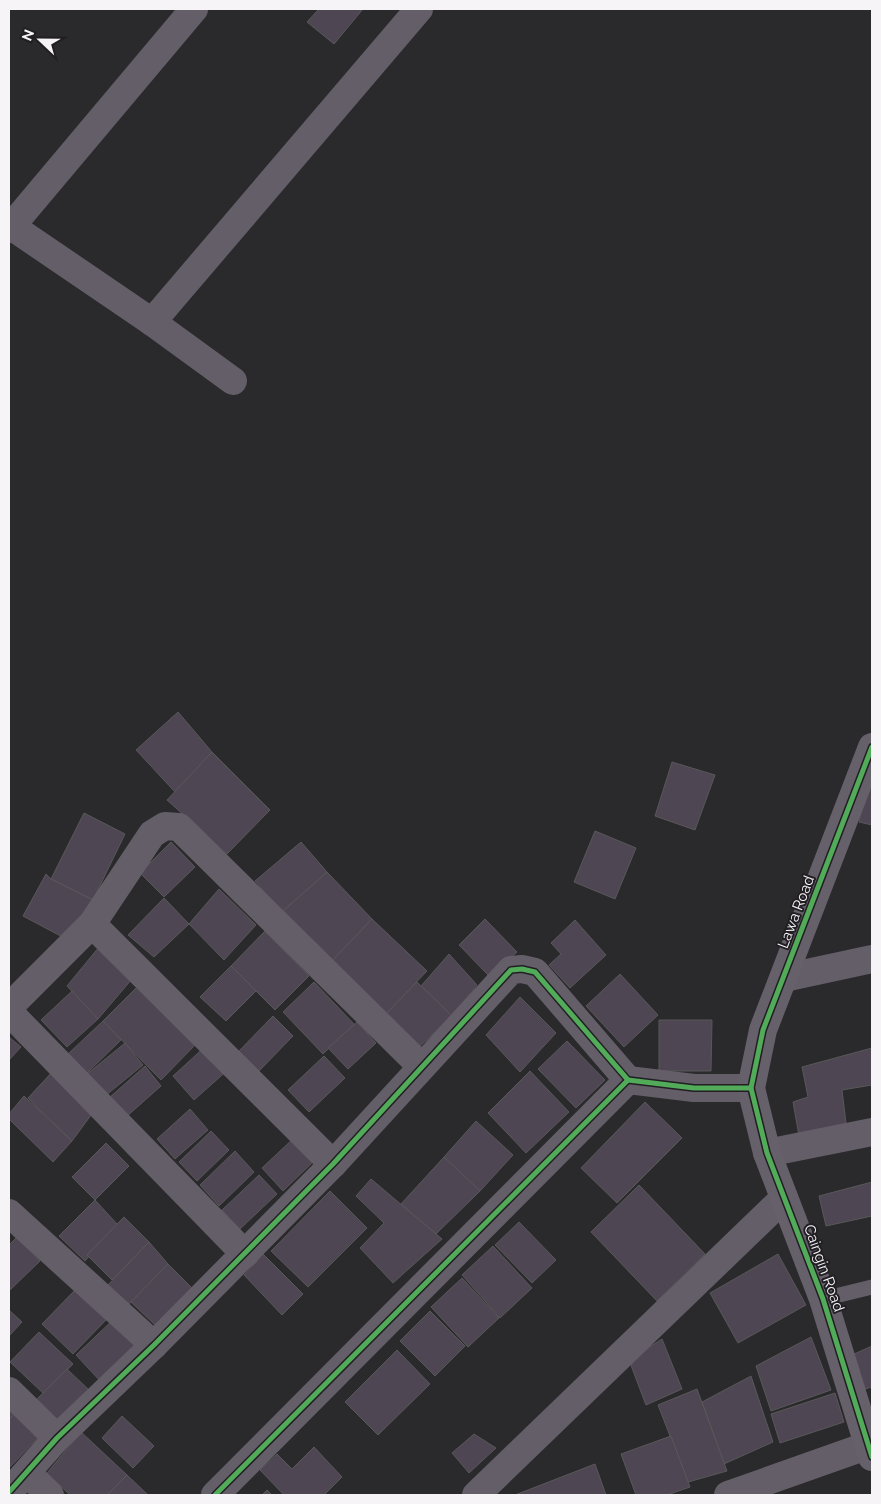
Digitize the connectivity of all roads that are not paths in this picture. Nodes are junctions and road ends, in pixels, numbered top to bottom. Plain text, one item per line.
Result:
1 (194, 9) edge
2 (419, 9) edge
3 (10, 227) edge
4 (152, 322) junction
5 (233, 381) dead end
6 (872, 747) edge
7 (92, 924) junction
8 (872, 959) edge
9 (784, 978) junction
10 (9, 1007) edge
11 (9, 1012) edge
12 (421, 1066) junction
13 (628, 1080) junction
14 (751, 1088) junction
15 (872, 1132) edge
16 (768, 1153) junction
17 (333, 1164) junction
18 (784, 1198) junction
19 (9, 1213) edge
20 (246, 1254) junction
21 (872, 1287) edge
22 (823, 1299) junction
23 (154, 1345) junction
24 (9, 1390) edge
25 (57, 1438) junction
26 (871, 1448) edge
27 (18, 1482) edge
28 (50, 1495) edge
29 (215, 1495) edge
30 (476, 1495) edge
31 (728, 1495) edge

1 - 3 street
2 - 4 street
3 - 4 street
4 - 5 street
6 - 9 street, Lawa Road
7 - 10 street
7 - 12 street
7 - 17 street
8 - 9 street
9 - 14 street, Lawa Road
11 - 20 street
12 - 13 street
12 - 17 street
13 - 14 street
13 - 29 street
14 - 16 street, Caingin Road
15 - 16 street
16 - 18 street, Caingin Road
17 - 20 street
18 - 22 street, Caingin Road
18 - 30 street
19 - 23 street
20 - 23 street
21 - 22 lane
22 - 26 street, Caingin Road
23 - 25 street
24 - 25 street
25 - 27 street
26 - 31 street
27 - 28 street

